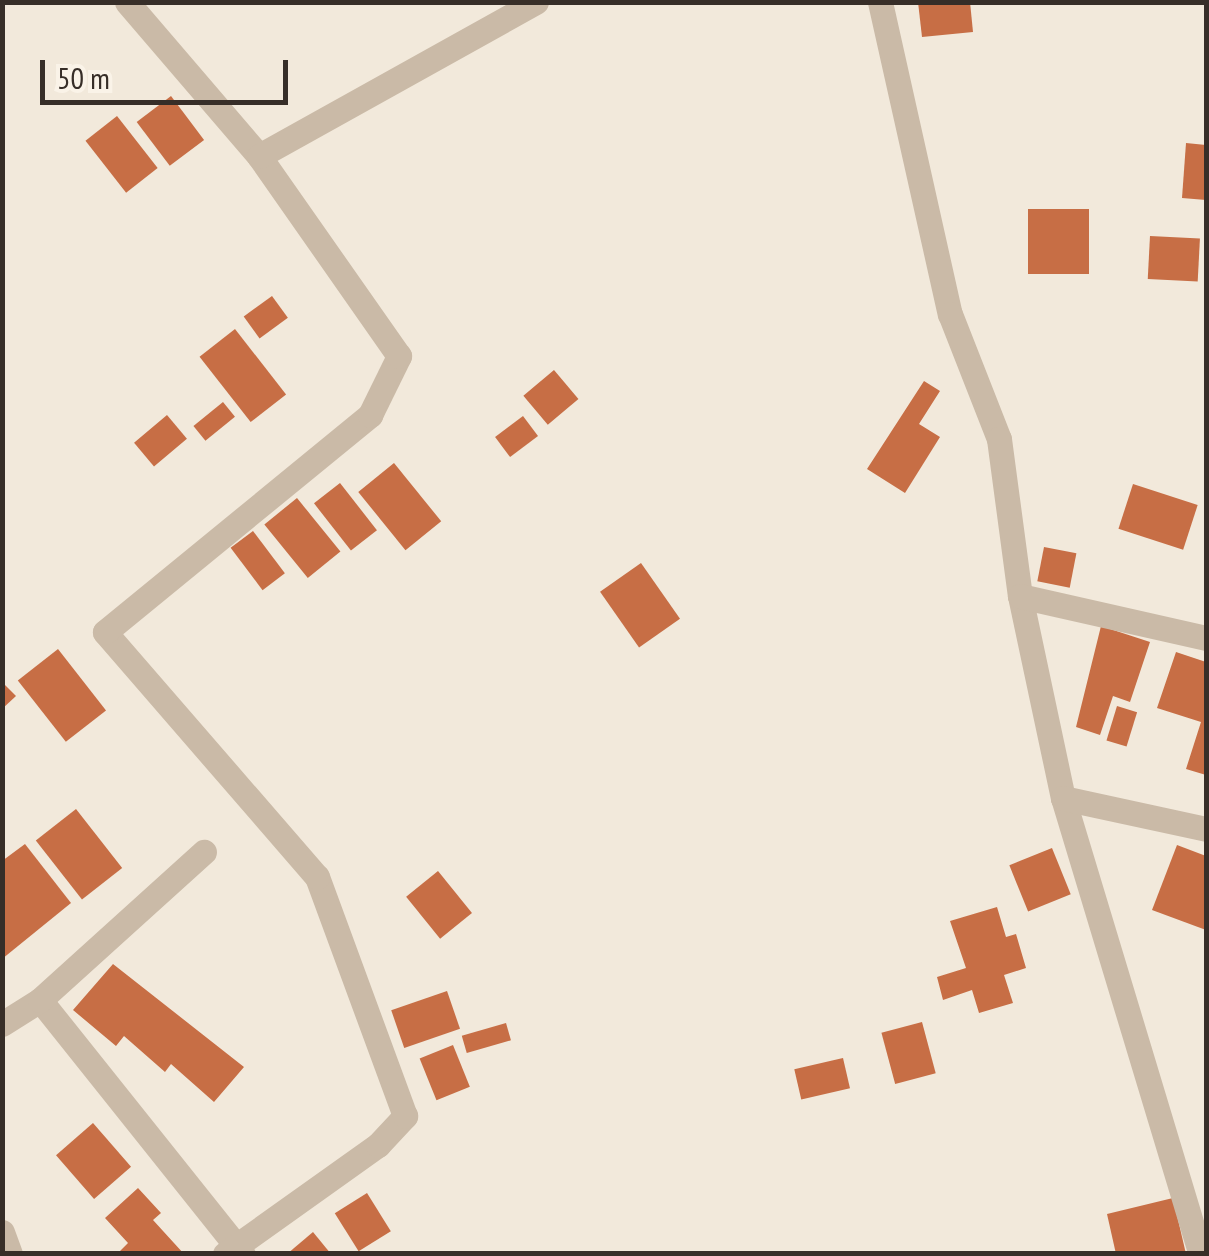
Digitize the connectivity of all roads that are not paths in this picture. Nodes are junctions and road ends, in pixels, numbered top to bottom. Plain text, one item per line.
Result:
1 (126, 2) edge
2 (536, 2) edge
3 (880, 2) edge
4 (259, 156) junction
5 (1020, 596) junction
6 (1206, 638) edge
7 (1063, 798) junction
8 (1206, 829) edge
9 (204, 852) dead end
10 (40, 1000) junction
11 (2, 1024) edge
12 (2, 1232) edge
13 (235, 1251) edge
14 (10, 1254) edge
15 (1202, 1254) edge

1 - 4 street
2 - 4 street
3 - 5 street
4 - 13 street
5 - 6 street
5 - 7 street
7 - 8 street
7 - 15 street
9 - 10 street
10 - 11 street
10 - 13 street
12 - 14 street

